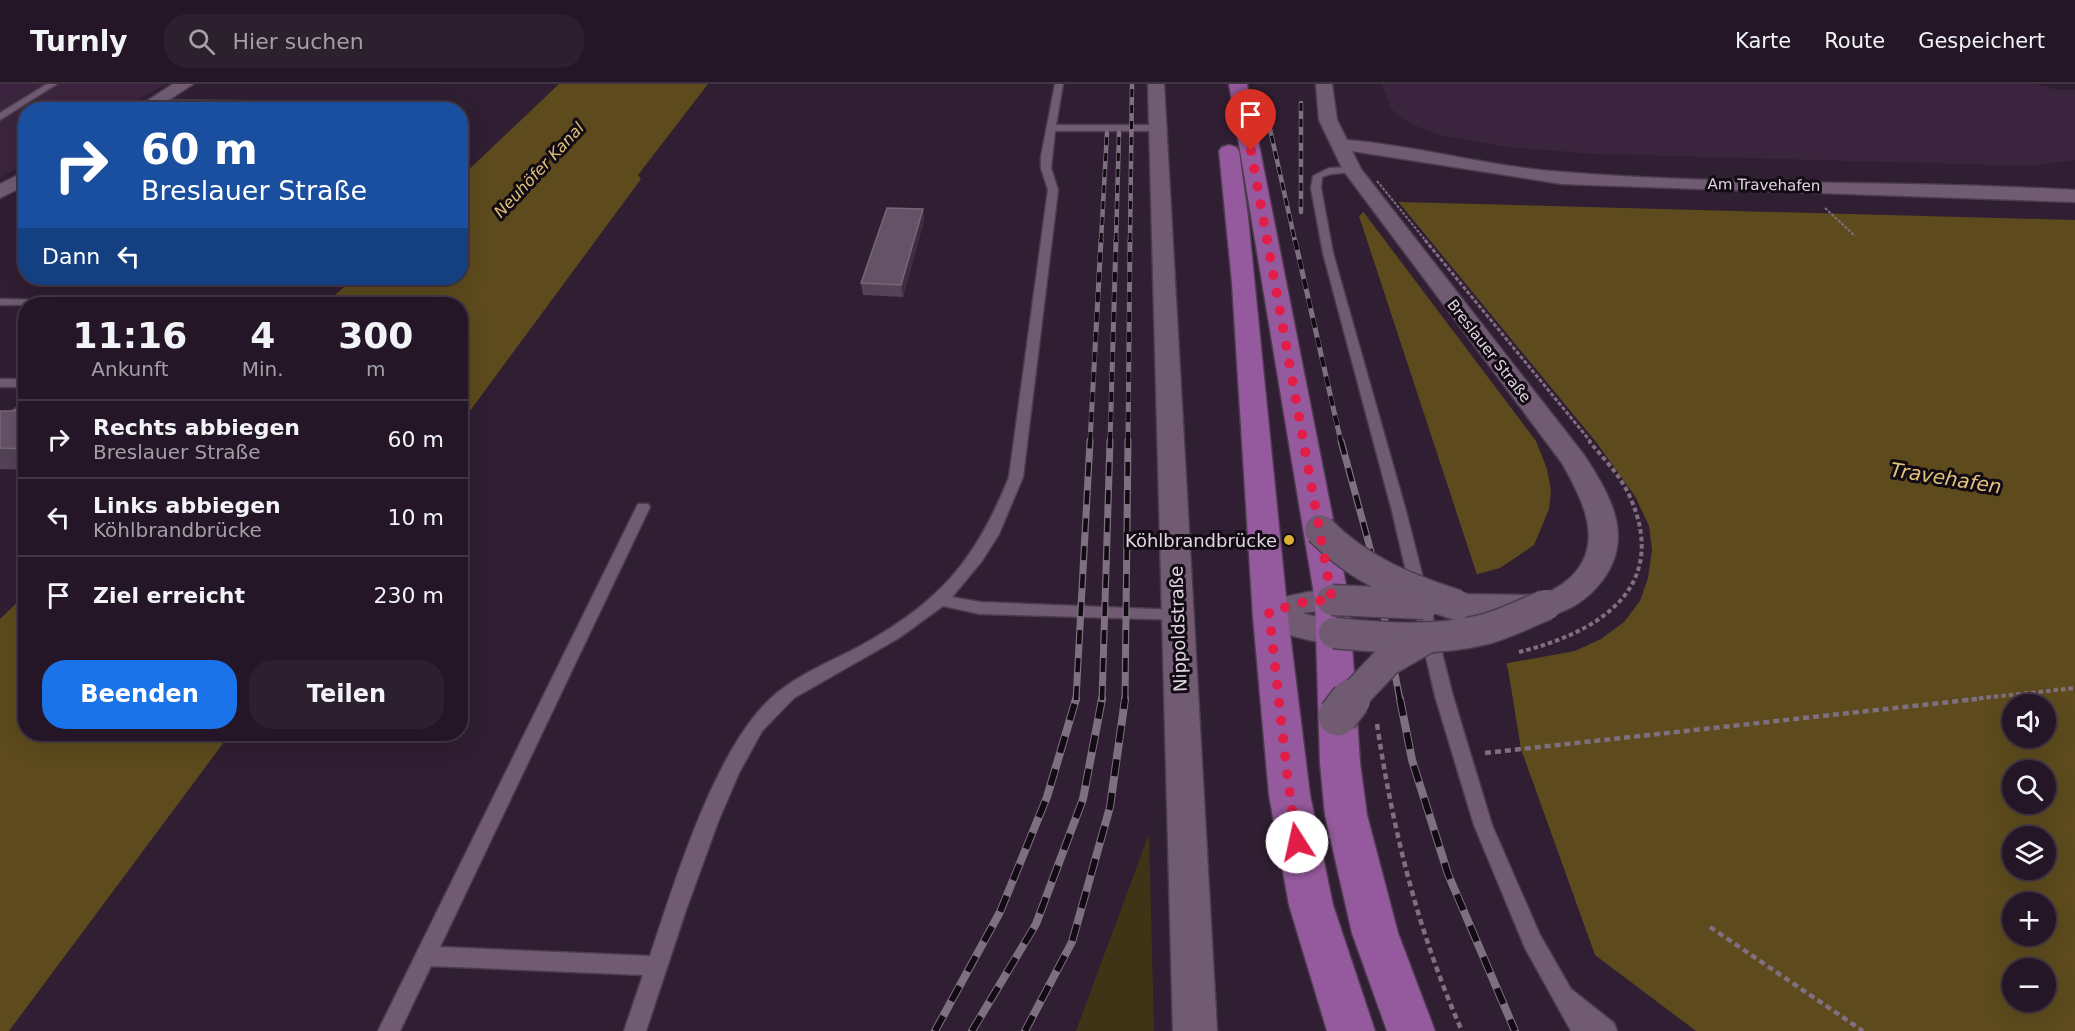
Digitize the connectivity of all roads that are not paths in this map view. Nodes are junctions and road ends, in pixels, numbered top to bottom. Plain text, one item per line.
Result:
1 (53, 84) edge
2 (184, 84) edge
3 (1059, 84) edge
4 (1156, 84) edge
5 (1219, 84) edge
6 (1238, 84) edge
7 (1324, 84) edge
8 (24, 102) edge
9 (154, 102) edge
10 (18, 106) edge
11 (0, 117) edge
12 (1051, 128) junction
13 (1158, 128) junction
14 (1348, 164) junction
15 (18, 182) edge
16 (0, 192) edge
17 (2075, 196) edge
18 (0, 302) edge
19 (18, 302) edge
20 (0, 383) edge
21 (18, 383) edge
22 (18, 412) edge
23 (0, 424) edge
24 (643, 507) dead end
25 (1320, 530) junction
26 (941, 600) junction
27 (1457, 605) junction
28 (1546, 605) junction
29 (1269, 612) junction
30 (1178, 616) junction
31 (1333, 617) junction
32 (1427, 638) junction
33 (1338, 716) junction
34 (426, 956) junction
35 (657, 966) junction
36 (1559, 990) junction
37 (389, 1031) edge
38 (635, 1031) edge
39 (1195, 1031) edge
40 (1351, 1031) edge
41 (1411, 1031) edge
42 (1583, 1031) edge
43 (1606, 1031) edge

1 - 8 lane
2 - 9 street
3 - 12 lane
4 - 13 street, Nippoldstraße
5 - 29 main road
6 - 25 main road
7 - 14 street, Breslauer Straße
10 - 11 lane
12 - 13 lane
12 - 26 lane
13 - 30 street, Nippoldstraße
14 - 17 street, Am Travehafen
14 - 28 street, Breslauer Straße
14 - 36 lane
15 - 16 street
18 - 19 lane
20 - 21 lane
22 - 23 lane
24 - 34 lane
25 - 27 street, Breslauer Straße, bridge
25 - 31 main road
26 - 30 lane
26 - 35 lane
27 - 28 street, Breslauer Straße, bridge
27 - 31 street, Breslauer Straße, bridge
28 - 32 street, Breslauer Straße, bridge
29 - 31 street, Breslauer Straße
29 - 40 main road
30 - 39 street, Nippoldstraße
31 - 32 street, Breslauer Straße, bridge
31 - 33 main road
32 - 33 street, Breslauer Straße, bridge
33 - 41 main road
34 - 35 lane
34 - 37 lane
35 - 38 lane
36 - 42 lane
36 - 43 lane

